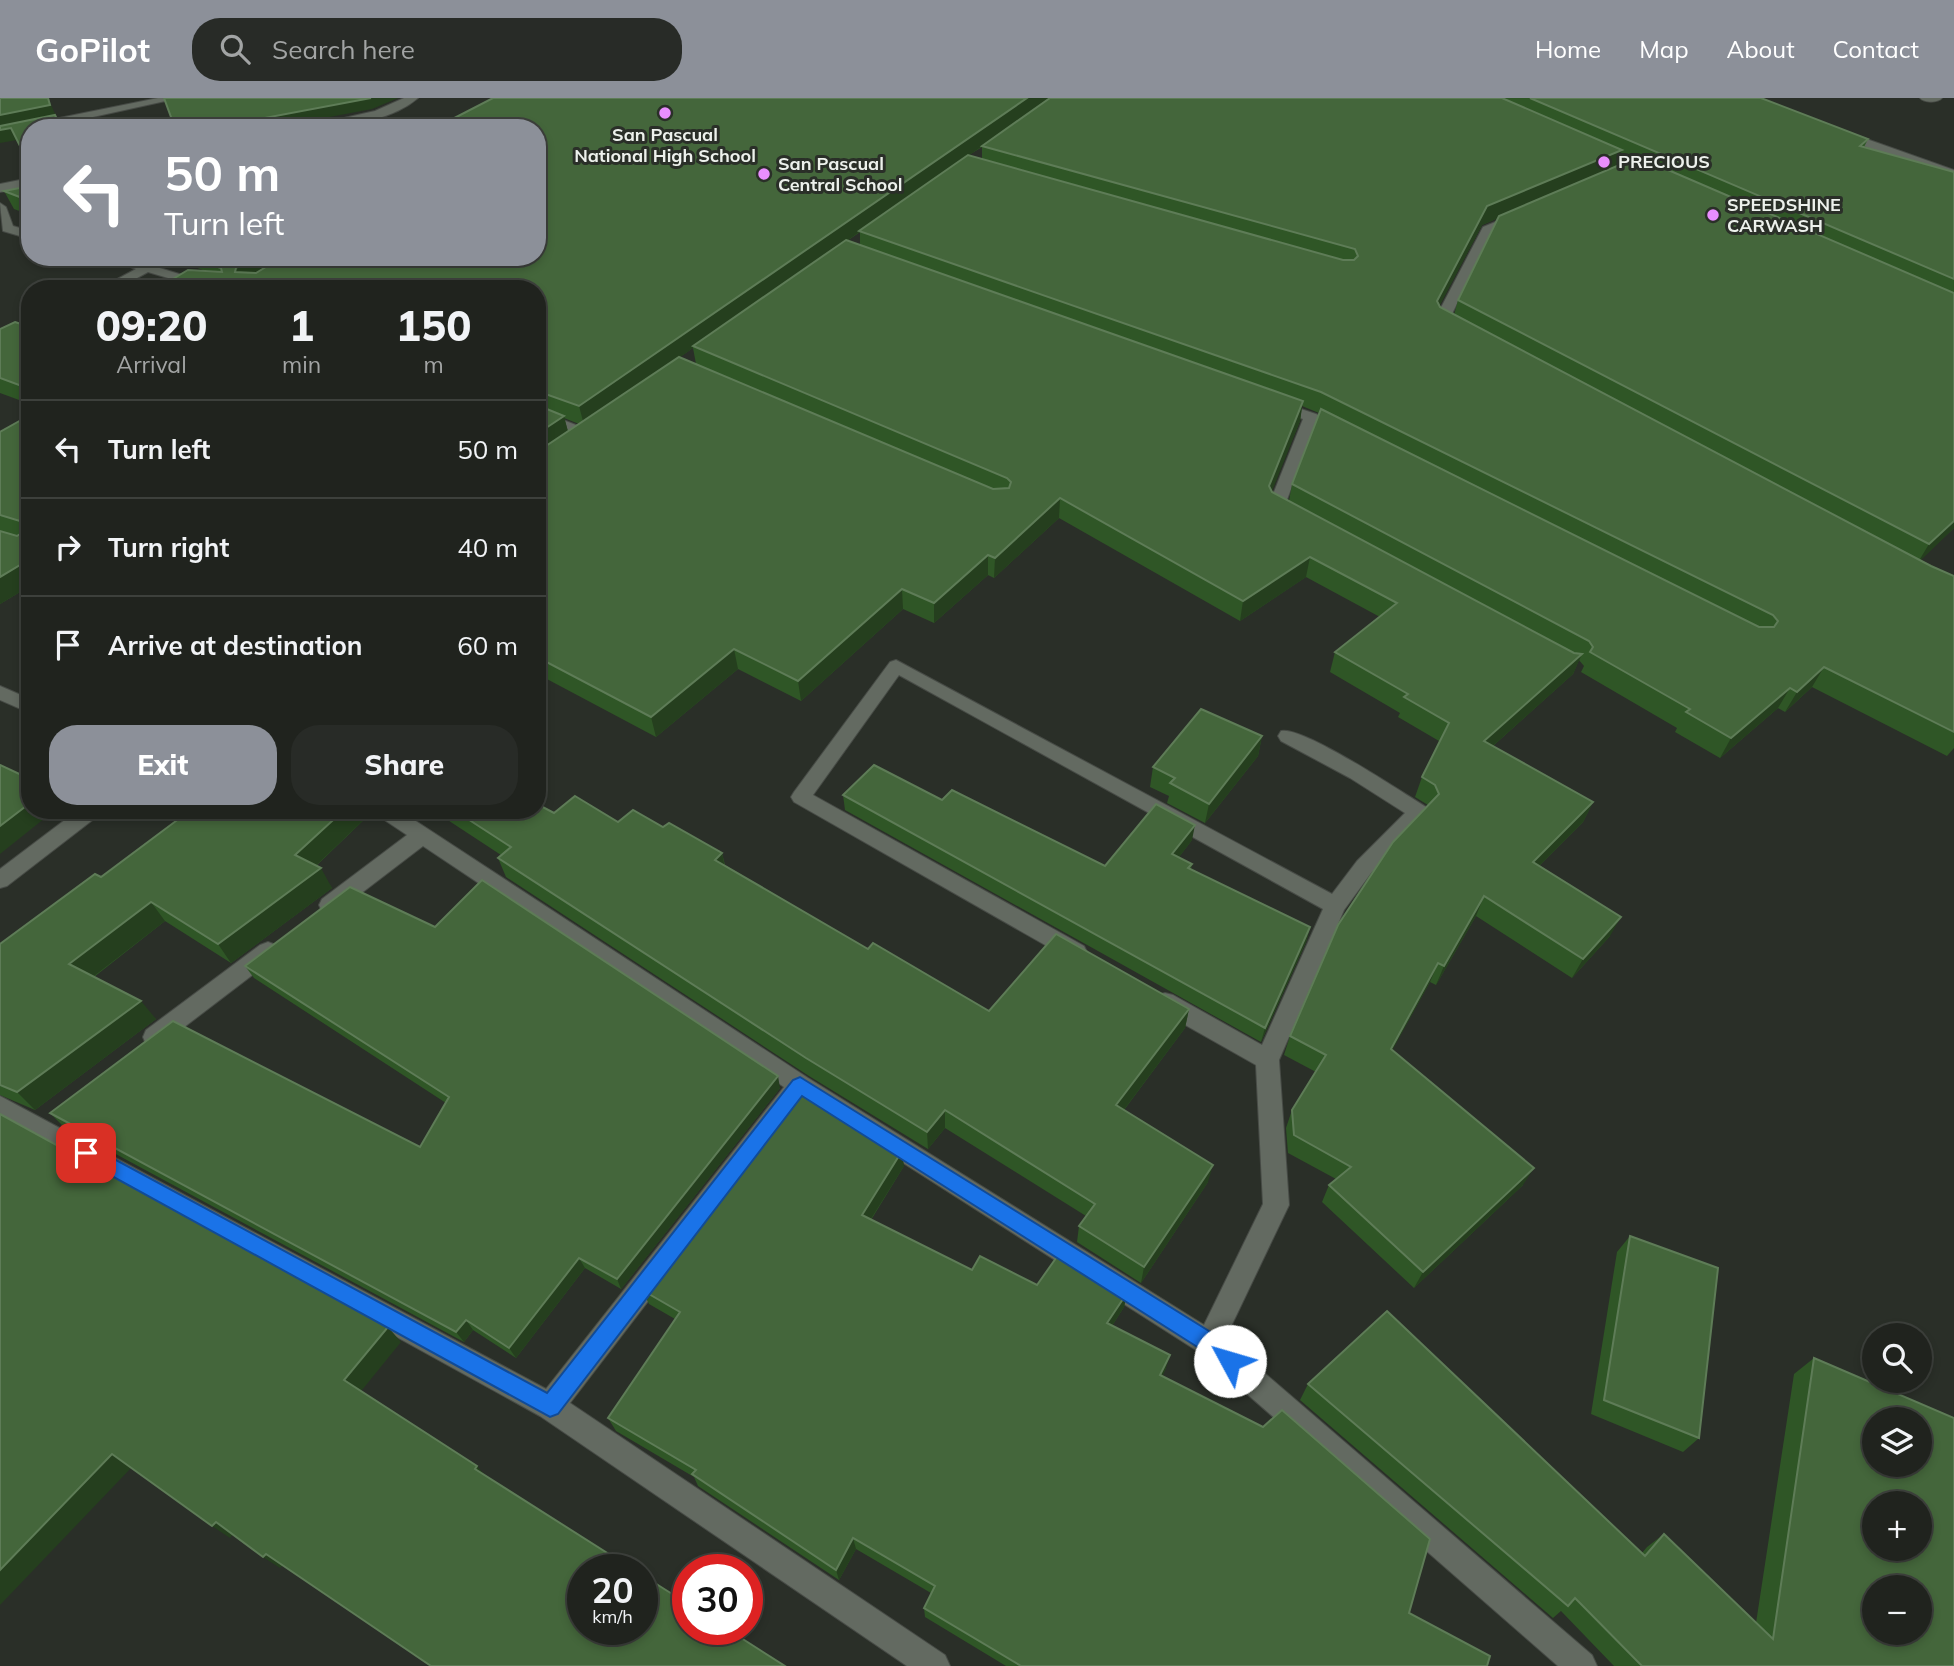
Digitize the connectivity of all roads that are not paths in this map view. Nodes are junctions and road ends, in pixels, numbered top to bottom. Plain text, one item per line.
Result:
1 (174, 98) edge
2 (414, 98) edge
3 (1925, 98) edge
4 (1937, 98) edge
5 (70, 119) edge
6 (352, 119) edge
7 (21, 129) edge
8 (1828, 129) edge
9 (0, 133) edge
10 (1954, 174) edge
11 (21, 184) edge
12 (0, 188) edge
13 (0, 207) edge
14 (1535, 210) edge
15 (21, 232) edge
16 (140, 266) edge
17 (147, 268) junction
18 (124, 280) edge
19 (190, 280) edge
20 (1465, 334) edge
21 (1260, 399) edge
22 (1311, 417) junction
23 (546, 418) edge
24 (585, 433) edge
25 (1361, 442) edge
26 (1312, 526) edge
27 (0, 692) edge
28 (21, 702) edge
29 (1288, 736) dead end
30 (80, 819) edge
31 (397, 819) edge
32 (421, 836) junction
33 (0, 880) edge
34 (1335, 906) junction
35 (311, 919) edge
36 (289, 936) edge
37 (1088, 959) edge
38 (1147, 992) edge
39 (136, 1051) edge
40 (1267, 1060) junction
41 (800, 1085) junction
42 (0, 1106) edge
43 (59, 1109) edge
44 (37, 1126) junction
45 (1209, 1343) junction
46 (550, 1406) junction
47 (933, 1666) edge
48 (1581, 1666) edge

1 - 5 street
2 - 6 street
3 - 4 street
7 - 9 street
8 - 10 street
11 - 12 street
13 - 15 street
14 - 20 street
16 - 17 street
17 - 18 street
17 - 19 street
21 - 22 street
22 - 25 street
22 - 26 street
23 - 24 street
27 - 28 street
29 - 34 street
30 - 33 street
31 - 32 street
32 - 35 street
32 - 41 street
34 - 37 street
34 - 40 street
36 - 39 street
38 - 40 street
40 - 45 street
41 - 45 street
41 - 46 street
42 - 44 street
43 - 44 street
44 - 46 street
45 - 48 street
46 - 47 street

